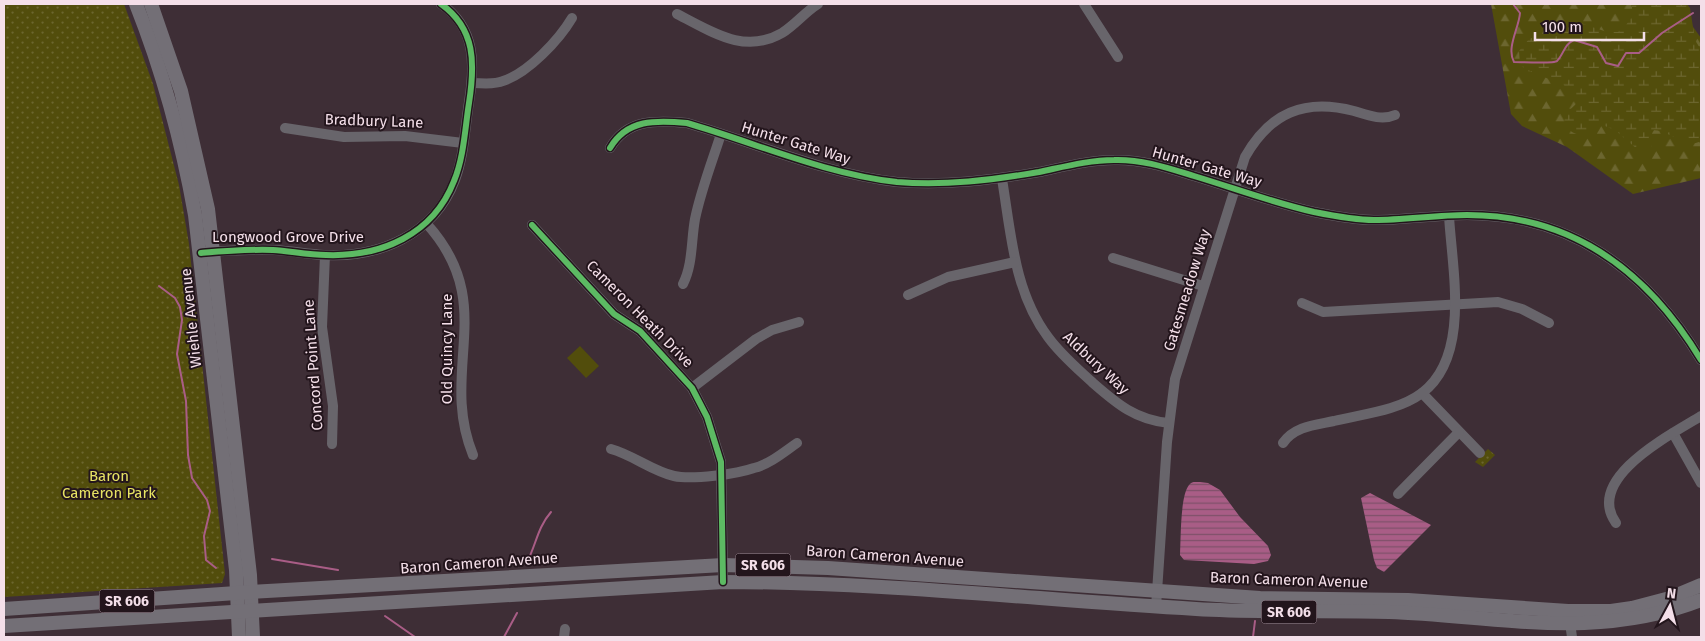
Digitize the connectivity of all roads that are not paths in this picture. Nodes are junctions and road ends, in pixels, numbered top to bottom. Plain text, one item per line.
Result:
1 (136, 4) edge
2 (151, 4) edge
3 (818, 4) edge
4 (1084, 4) edge
5 (445, 5) edge
6 (677, 14) dead end
7 (572, 18) dead end
8 (1118, 57) dead end
9 (472, 83) junction
10 (1395, 115) dead end
11 (285, 128) dead end
12 (721, 134) junction
13 (463, 143) junction
14 (610, 148) dead end
15 (1002, 179) junction
16 (1234, 188) junction
17 (1449, 216) junction
18 (426, 223) junction
19 (532, 225) dead end
20 (208, 252) junction
21 (325, 255) junction
22 (1113, 258) dead end
23 (1015, 262) junction
24 (683, 284) dead end
25 (1203, 286) junction
26 (908, 294) dead end
27 (1302, 303) dead end
28 (1454, 304) junction
29 (800, 322) dead end
30 (1549, 324) dead end
31 (1701, 360) edge
32 (692, 388) junction
33 (1422, 393) junction
34 (1701, 416) edge
35 (1169, 423) junction
36 (1459, 432) junction
37 (1673, 433) junction
38 (797, 443) dead end
39 (1284, 443) dead end
40 (332, 444) dead end
41 (611, 449) dead end
42 (1480, 453) dead end
43 (473, 455) dead end
44 (722, 474) junction
45 (1701, 483) edge
46 (1398, 494) dead end
47 (1616, 523) dead end
48 (723, 565) junction
49 (723, 582) junction
50 (1701, 585) edge
51 (1157, 591) junction
52 (244, 592) junction
53 (1701, 600) edge
54 (1156, 607) junction
55 (252, 609) junction
56 (4, 610) edge
57 (238, 610) junction
58 (1570, 625) edge
59 (4, 626) edge
60 (239, 637) edge
61 (253, 637) edge

1 - 20 main road, Wiehle Avenue
2 - 20 main road, Wiehle Avenue
3 - 6 street
4 - 8 street
5 - 9 street, Longwood Grove Drive
7 - 9 street
9 - 13 street, Longwood Grove Drive
10 - 16 street, Gatesmeadow Way
11 - 13 street, Bradbury Lane
12 - 14 street, Hunter Gate Way
12 - 15 street, Hunter Gate Way
12 - 24 street
13 - 18 street, Longwood Grove Drive
15 - 16 street, Hunter Gate Way
15 - 23 street, Aldbury Way
16 - 17 street, Hunter Gate Way
16 - 25 street, Gatesmeadow Way
17 - 28 street
17 - 31 street, Hunter Gate Way
18 - 21 street, Longwood Grove Drive
18 - 43 street, Old Quincy Lane
19 - 32 street, Cameron Heath Drive
20 - 21 street, Longwood Grove Drive
20 - 52 main road, Wiehle Avenue
21 - 40 street, Concord Point Lane
22 - 25 street
23 - 26 street
23 - 35 street, Aldbury Way
25 - 35 street, Gatesmeadow Way
27 - 28 street
28 - 30 street
28 - 33 street
29 - 32 street
32 - 44 street, Cameron Heath Drive
33 - 36 street
33 - 39 street
34 - 37 street
35 - 51 street, Gatesmeadow Way
36 - 42 street
36 - 46 street
37 - 45 street
37 - 47 street
38 - 44 street
41 - 44 street
44 - 48 street, Cameron Heath Drive
48 - 49 street, Cameron Heath Drive
48 - 51 main road, Baron Cameron Avenue / SR 606
48 - 52 main road, Baron Cameron Avenue / SR 606
49 - 54 main road, Baron Cameron Avenue / SR 606
49 - 55 main road, Baron Cameron Avenue / SR 606
50 - 58 main road, Baron Cameron Avenue / SR 606
51 - 54 street, Gatesmeadow Way
51 - 58 main road, Baron Cameron Avenue / SR 606
52 - 55 main road, Wiehle Avenue
52 - 56 main road, Baron Cameron Avenue / SR 606
52 - 57 main road, Wiehle Avenue
53 - 58 main road, Baron Cameron Avenue / SR 606
54 - 58 main road, Baron Cameron Avenue / SR 606
55 - 57 main road, Baron Cameron Avenue / SR 606
55 - 61 main road, Wiehle Avenue
57 - 59 main road, Baron Cameron Avenue / SR 606
57 - 60 main road, Wiehle Avenue

